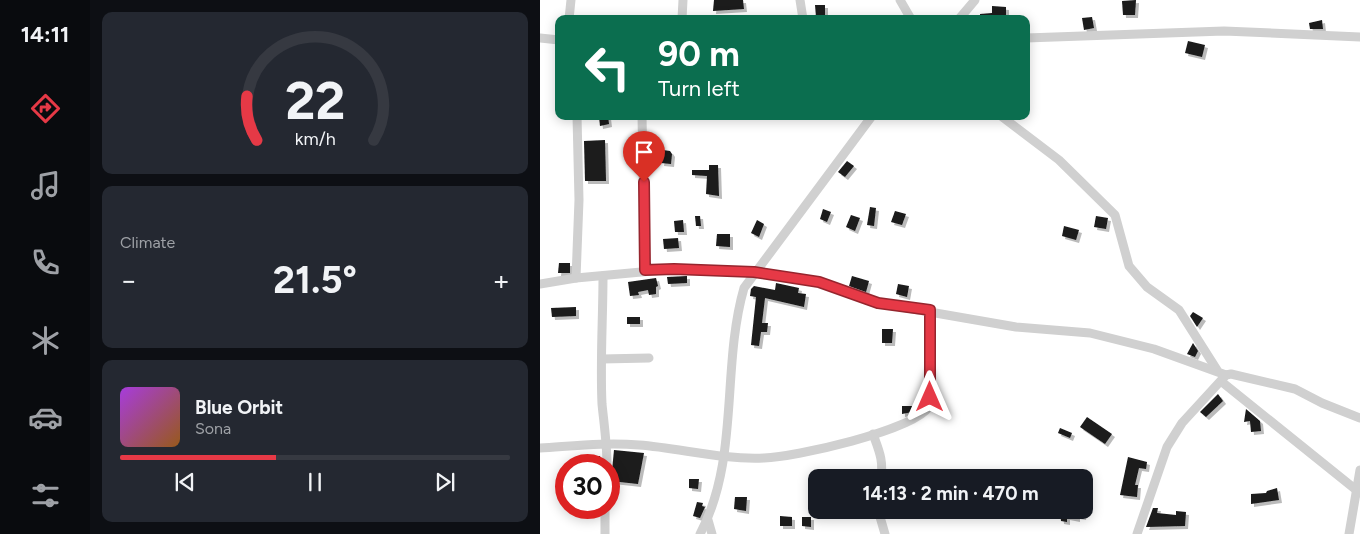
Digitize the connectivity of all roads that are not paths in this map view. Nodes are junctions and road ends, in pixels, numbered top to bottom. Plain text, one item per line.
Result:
1 (571, 0) edge
2 (683, 0) edge
3 (800, 0) edge
4 (900, 0) edge
5 (974, 0) edge
6 (569, 15) edge
7 (682, 15) edge
8 (803, 15) edge
9 (909, 15) edge
10 (962, 15) edge
11 (1360, 37) edge
12 (540, 38) edge
13 (1030, 38) edge
14 (555, 40) edge
15 (577, 120) edge
16 (642, 120) edge
17 (869, 120) edge
18 (1006, 120) edge
19 (645, 270) junction
20 (754, 272) junction
21 (604, 276) junction
22 (576, 278) junction
23 (540, 284) edge
24 (930, 310) junction
25 (649, 358) dead end
26 (602, 359) junction
27 (1217, 370) junction
28 (1224, 379) junction
29 (1360, 418) edge
30 (873, 434) junction
31 (607, 444) junction
32 (540, 448) edge
33 (607, 454) edge
34 (724, 456) junction
35 (883, 469) edge
36 (1360, 470) edge
37 (1358, 491) edge
38 (605, 519) edge
39 (881, 519) edge
40 (708, 520) junction
41 (605, 534) edge
42 (700, 534) edge
43 (712, 534) edge
44 (885, 534) edge
45 (1137, 534) edge
46 (1349, 534) edge

1 - 6 street
2 - 7 street
3 - 8 street
4 - 9 street
5 - 10 street
11 - 13 street
12 - 14 street
15 - 22 street
16 - 19 street
17 - 20 street
18 - 27 street
19 - 20 street
19 - 21 street
20 - 24 street
20 - 34 street
21 - 22 street
21 - 26 street
22 - 23 street
24 - 27 street
24 - 30 street
25 - 26 street
26 - 31 street
27 - 28 street
28 - 29 street
28 - 37 street
28 - 45 street
30 - 34 street
30 - 35 street
31 - 32 street
31 - 33 street
31 - 34 street
34 - 40 street
36 - 37 street
37 - 46 street
38 - 41 street
39 - 44 street
40 - 42 street
40 - 43 street

